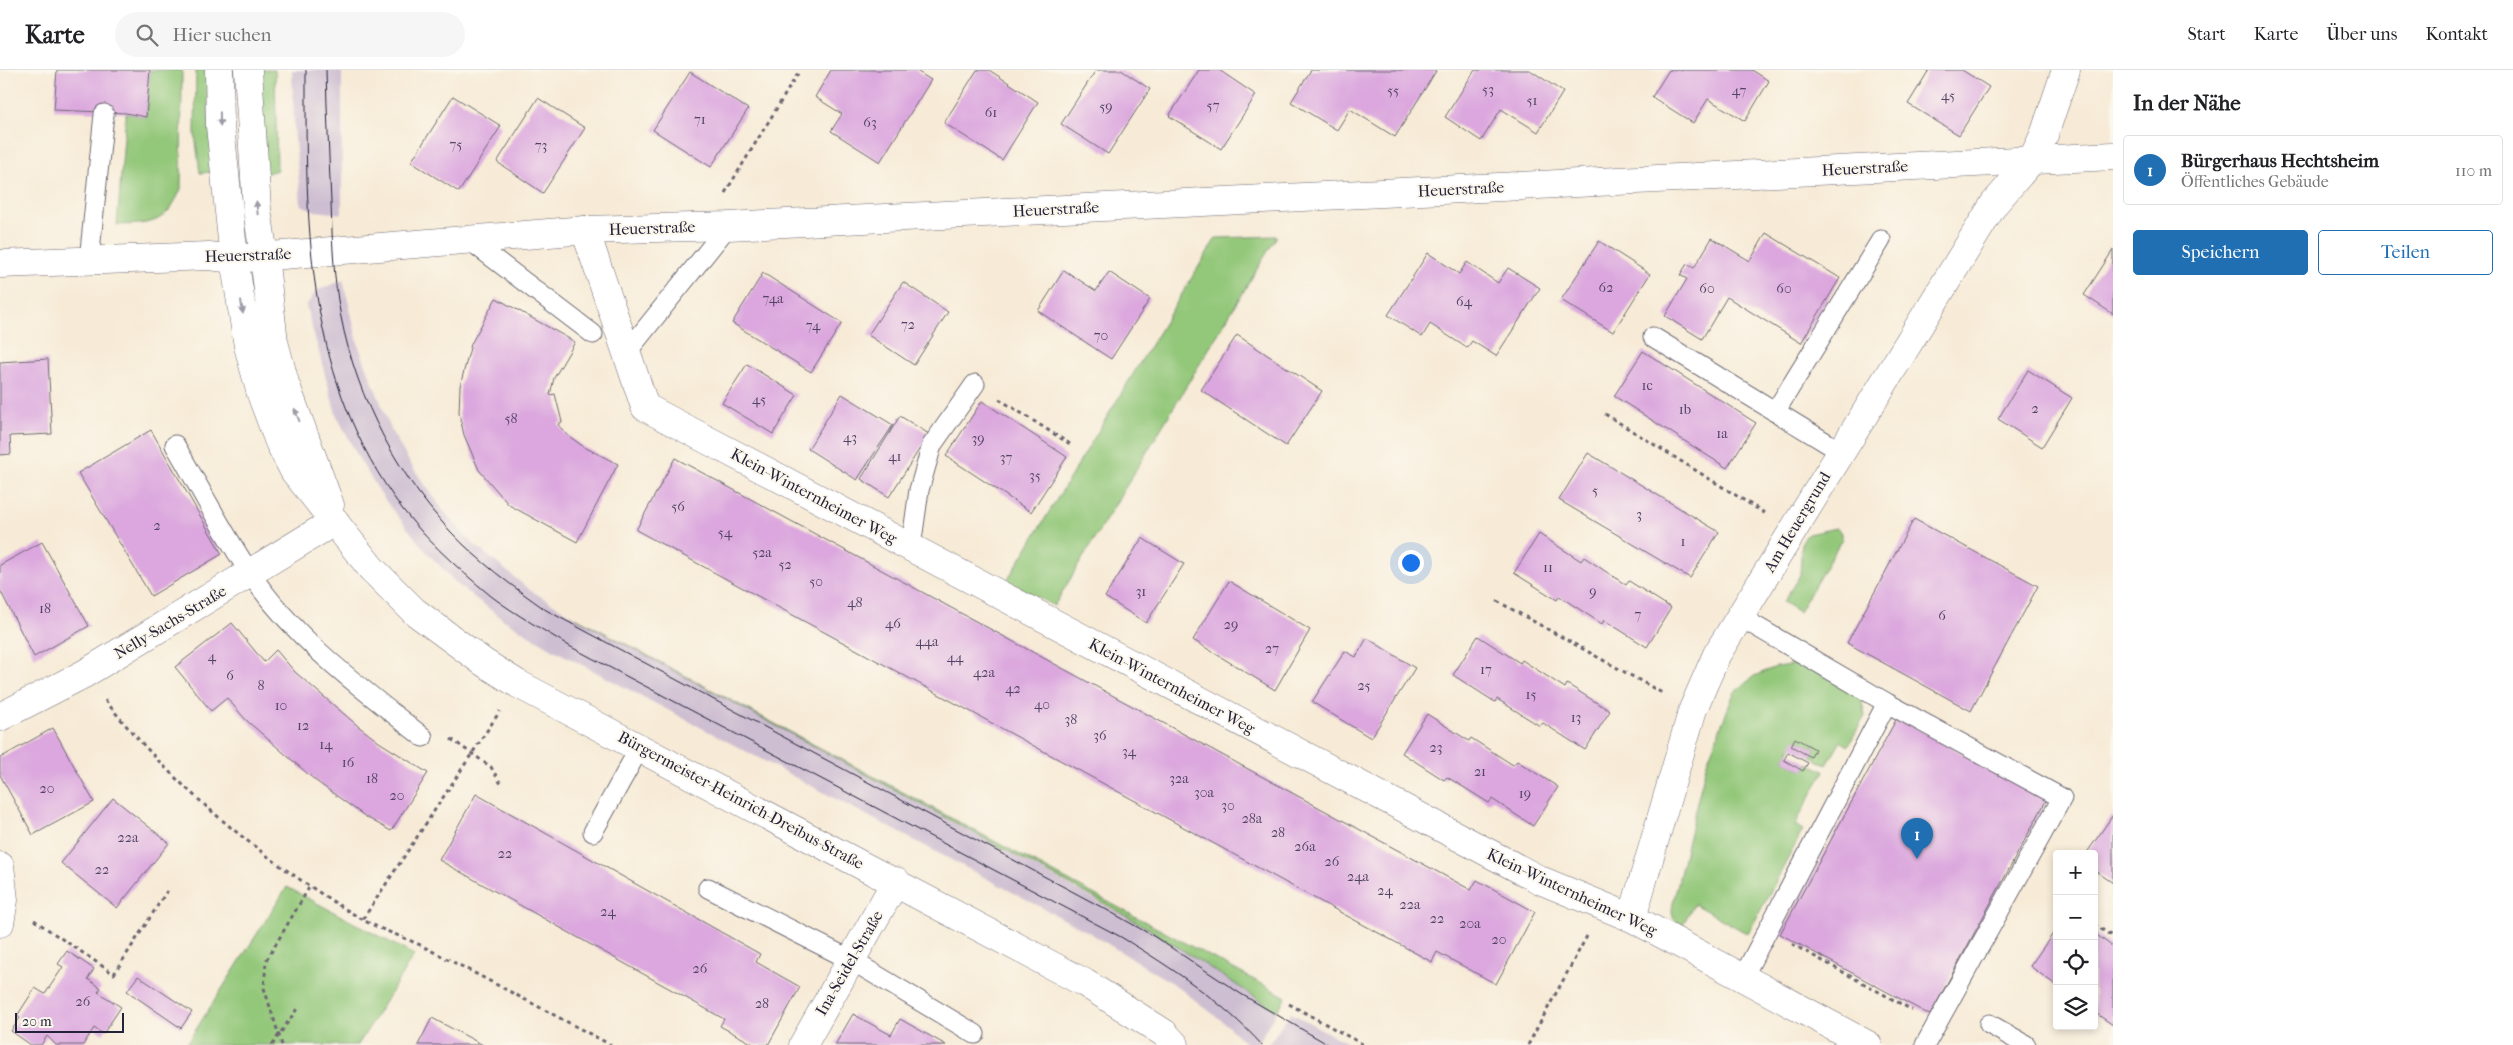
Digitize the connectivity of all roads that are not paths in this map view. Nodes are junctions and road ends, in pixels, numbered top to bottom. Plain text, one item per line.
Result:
1 (219, 70) edge
2 (248, 70) edge
3 (2066, 70) edge
4 (104, 114) dead end
5 (2113, 156) edge
6 (2032, 160) junction
7 (728, 226) junction
8 (585, 230) junction
9 (468, 239) junction
10 (1881, 240) dead end
11 (264, 256) junction
12 (234, 259) junction
13 (89, 260) junction
14 (0, 264) edge
15 (593, 334) dead end
16 (1653, 337) dead end
17 (627, 352) junction
18 (975, 384) road end
19 (1775, 412) junction
20 (175, 445) dead end
21 (1840, 451) junction
22 (335, 521) junction
23 (911, 547) junction
24 (250, 574) junction
25 (1740, 617) junction
26 (1888, 703) junction
27 (0, 717) edge
28 (423, 738) road end
29 (640, 747) junction
30 (593, 832) dead end
31 (0, 866) edge
32 (896, 882) junction
33 (708, 888) dead end
34 (2, 912) edge
35 (1622, 914) junction
36 (851, 960) junction
37 (1742, 979) junction
38 (1989, 1024) dead end
39 (974, 1034) dead end
40 (1164, 1041) edge
41 (803, 1045) edge
42 (1868, 1045) edge
43 (1925, 1045) edge
44 (2026, 1045) edge

1 -> 12 street, Bürgermeister-Heinrich-Dreibus-Straße
11 -> 2 street, Bürgermeister-Heinrich-Dreibus-Straße
3 - 6 street, Am Heuergrund
4 - 13 lane
5 - 6 street, Heuerstraße
6 - 7 street, Heuerstraße
6 - 21 street, Am Heuergrund
7 - 8 street, Heuerstraße
7 - 17 lane
8 - 9 street, Heuerstraße
8 - 17 street, Klein-Winternheimer Weg
9 - 11 street, Heuerstraße
9 - 15 lane
10 - 19 lane
11 - 12 street, Heuerstraße
22 -> 11 street, Bürgermeister-Heinrich-Dreibus-Straße
12 - 13 street, Heuerstraße
12 -> 22 street, Bürgermeister-Heinrich-Dreibus-Straße
13 - 14 street, Heuerstraße
16 - 19 lane
17 - 23 street, Klein-Winternheimer Weg
18 - 23 lane
19 - 21 lane
20 - 24 lane
21 - 25 street, Am Heuergrund
22 - 24 street, Nelly-Sachs-Straße
22 - 29 street, Bürgermeister-Heinrich-Dreibus-Straße
23 - 35 street, Klein-Winternheimer Weg
24 - 27 street, Nelly-Sachs-Straße
24 - 28 lane
25 - 26 lane
25 - 35 street, Am Heuergrund
26 - 37 lane
26 - 43 lane
29 - 30 lane
29 - 32 street, Bürgermeister-Heinrich-Dreibus-Straße
31 - 34 street
32 - 36 street, Ina-Seidel-Straße
32 - 40 street, Bürgermeister-Heinrich-Dreibus-Straße
33 - 36 lane
35 - 37 street, Klein-Winternheimer Weg
36 - 39 lane
36 - 41 street, Ina-Seidel-Straße
37 - 42 street, Klein-Winternheimer Weg
38 - 44 lane

